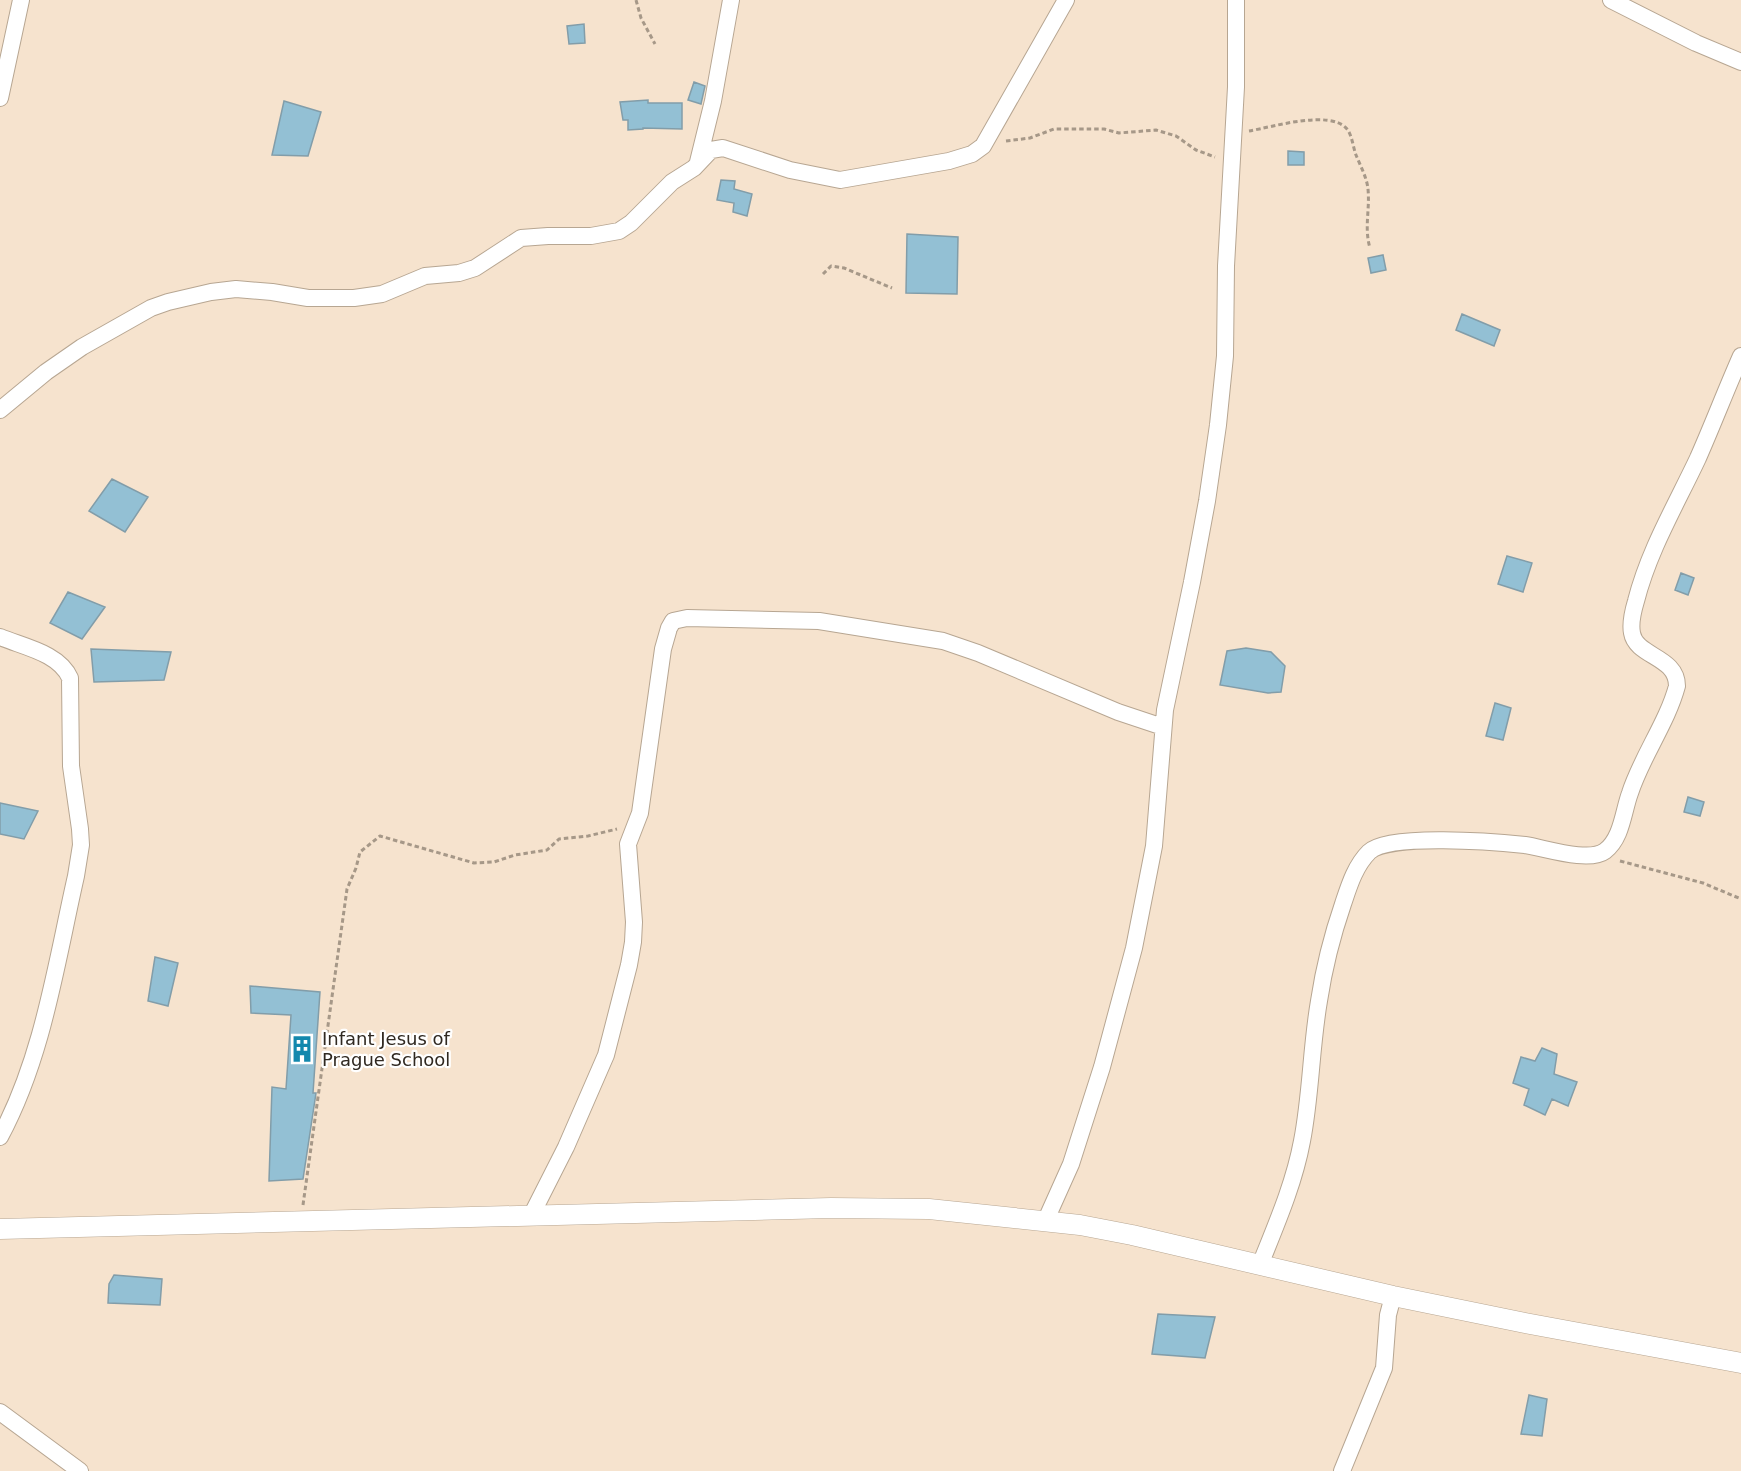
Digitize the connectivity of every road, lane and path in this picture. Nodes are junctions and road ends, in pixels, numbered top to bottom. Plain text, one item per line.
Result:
1 (21, 0) edge
2 (636, 0) edge
3 (731, 0) edge
4 (1066, 0) edge
5 (1236, 0) edge
6 (1611, 0) edge
7 (655, 44) dead end
8 (1741, 62) edge
9 (0, 98) edge
10 (1233, 134) junction
11 (984, 143) junction
12 (1232, 160) junction
13 (696, 170) junction
14 (1370, 248) dead end
15 (823, 274) dead end
16 (892, 288) dead end
17 (1741, 356) edge
18 (0, 410) edge
19 (0, 637) edge
20 (1163, 727) junction
21 (634, 828) junction
22 (1598, 855) junction
23 (1741, 899) edge
24 (0, 1137) edge
25 (531, 1216) junction
26 (301, 1221) junction
27 (1045, 1222) junction
28 (0, 1229) edge
29 (1260, 1265) junction
30 (1393, 1296) junction
31 (1741, 1363) edge
32 (0, 1412) edge
33 (80, 1471) edge
34 (1342, 1471) edge

1 - 9 street
2 - 7 path
3 - 13 street
4 - 11 street
5 - 10 street
6 - 8 street
10 - 12 street
10 - 14 path
11 - 12 path
11 - 13 street
12 - 20 street
13 - 18 street
15 - 16 path
17 - 22 street
19 - 24 street
20 - 21 street
20 - 27 street
21 - 25 street
21 - 26 path
22 - 23 path
22 - 29 street
25 - 26 street
25 - 27 street
26 - 28 street
27 - 29 street
29 - 30 street
30 - 31 street
30 - 34 street
32 - 33 street

